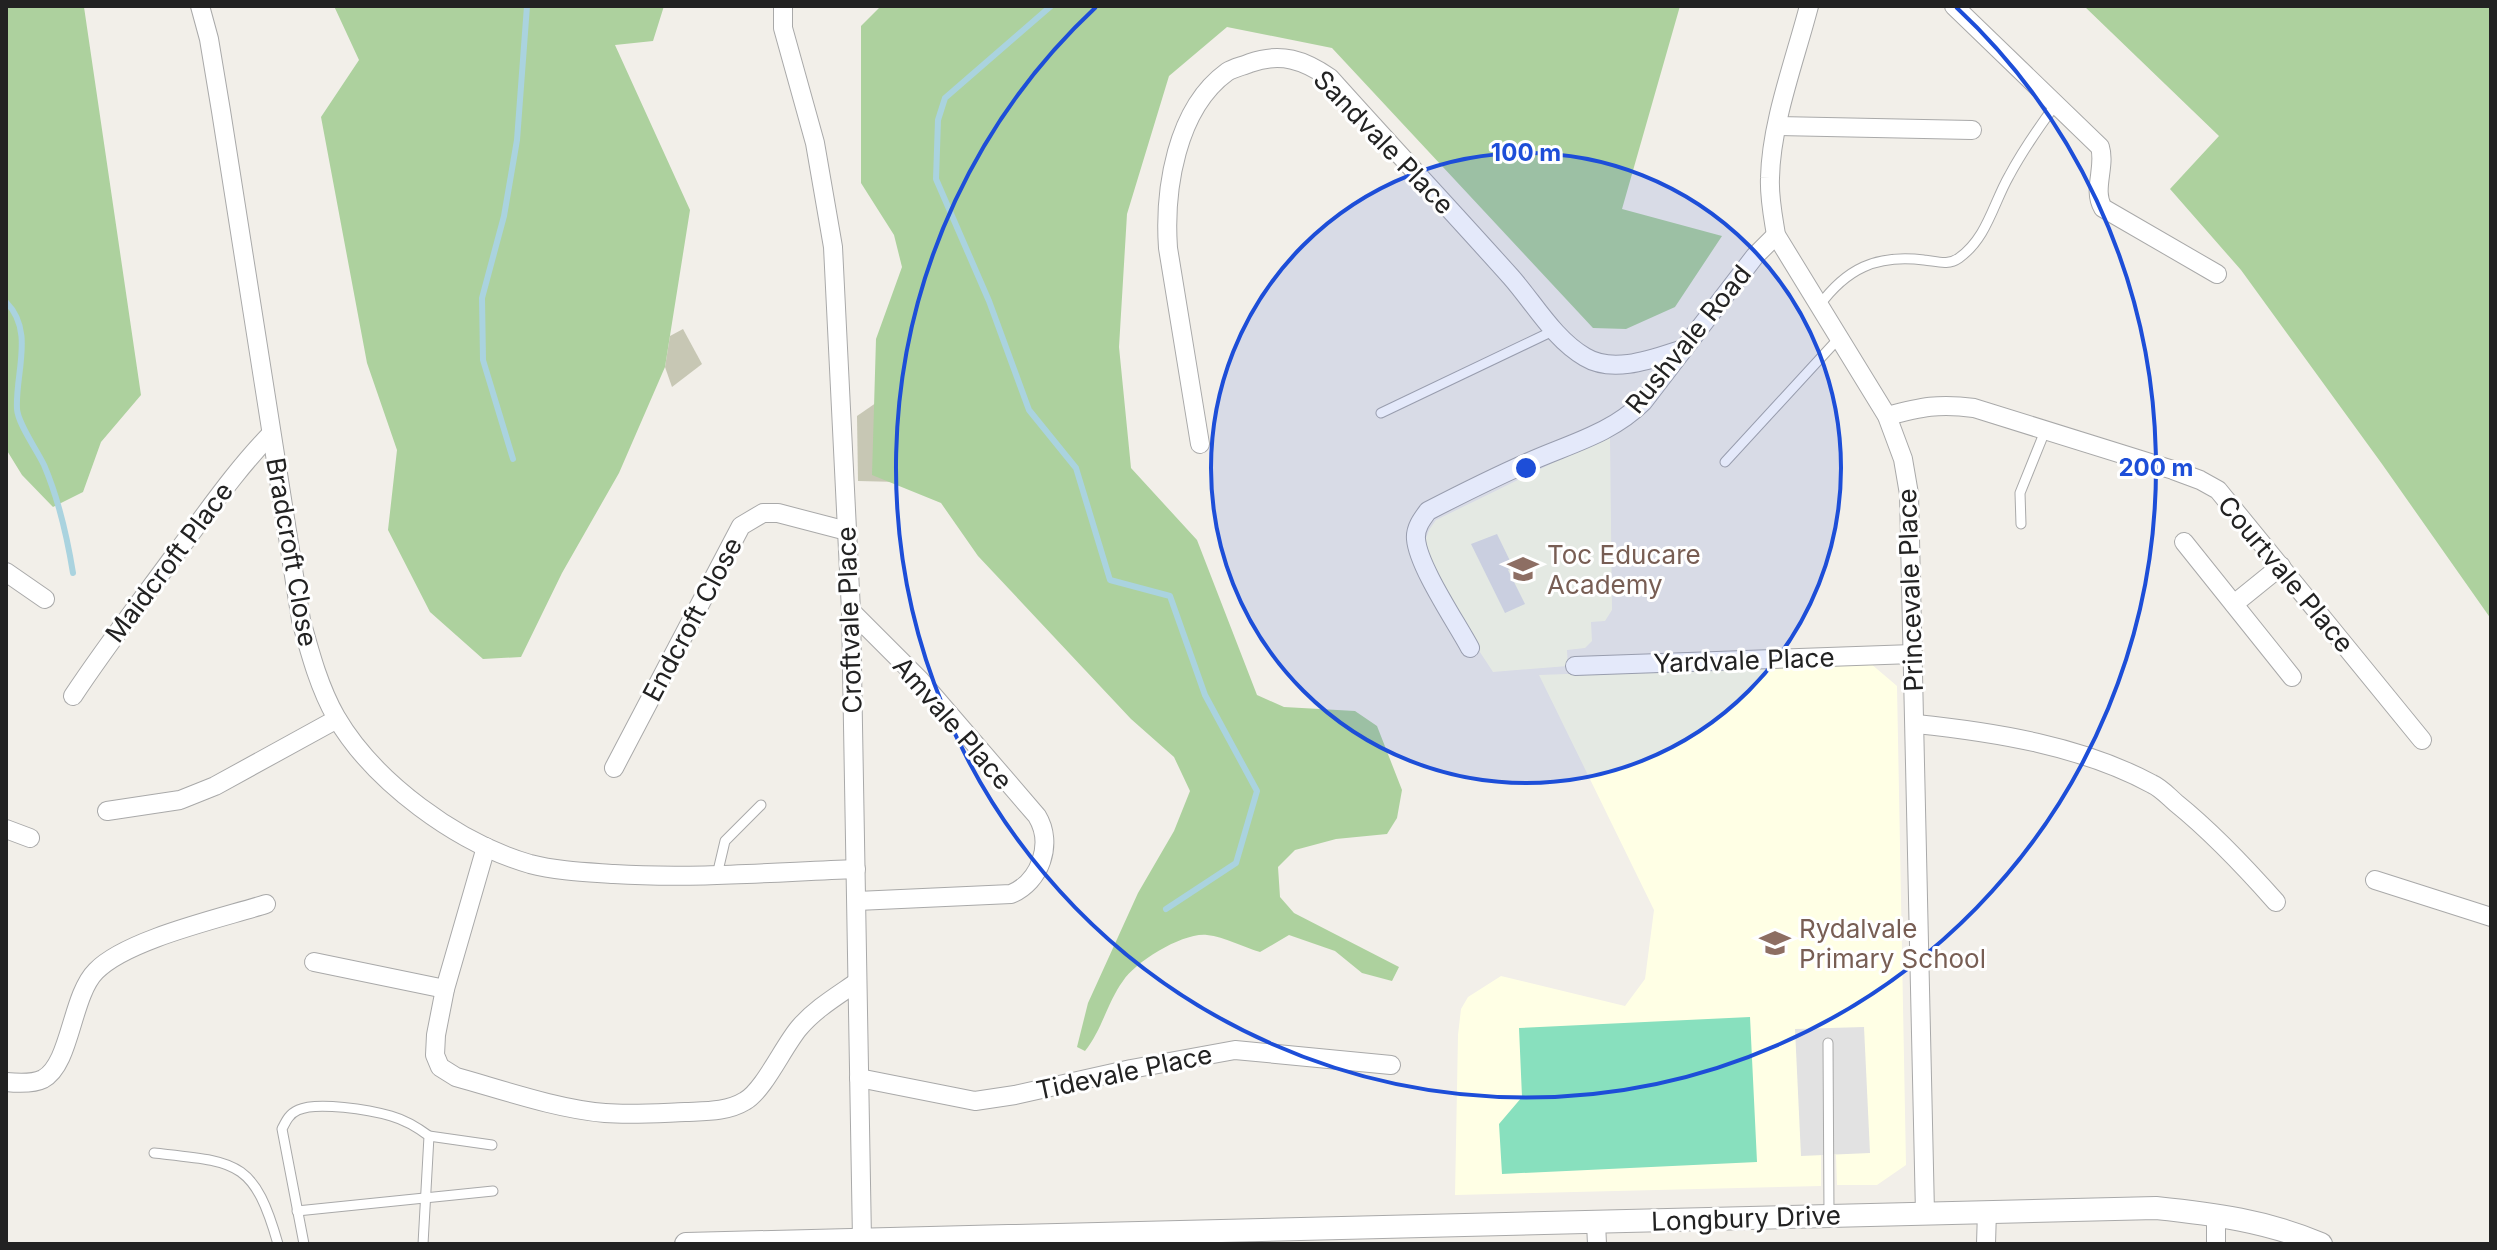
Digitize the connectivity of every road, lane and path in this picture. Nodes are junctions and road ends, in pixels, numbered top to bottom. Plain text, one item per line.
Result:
1 (200, 6) edge
2 (783, 6) edge
3 (1809, 6) edge
4 (1954, 6) edge
5 (2056, 104) junction
6 (1778, 126) junction
7 (1972, 130) dead end
8 (1776, 235) junction
9 (2217, 274) dead end
10 (1819, 306) junction
11 (1555, 330) junction
12 (1839, 338) junction
13 (1680, 350) junction
14 (1381, 413) dead end
15 (1887, 416) junction
16 (2045, 431) junction
17 (271, 434) junction
18 (1200, 444) dead end
19 (1725, 462) dead end
20 (2021, 524) dead end
21 (847, 531) junction
22 (2184, 542) dead end
23 (2281, 566) junction
24 (6, 572) edge
25 (45, 599) dead end
26 (2234, 604) junction
27 (851, 611) junction
28 (1470, 648) dead end
29 (1913, 654) junction
30 (1575, 666) dead end
31 (2292, 677) dead end
32 (73, 696) dead end
33 (337, 719) junction
34 (1916, 724) junction
35 (2422, 740) dead end
36 (614, 768) dead end
37 (761, 805) dead end
38 (107, 811) dead end
39 (6, 829) edge
40 (30, 838) dead end
41 (486, 847) junction
42 (856, 869) junction
43 (717, 875) junction
44 (2375, 880) dead end
45 (857, 901) junction
46 (2276, 902) dead end
47 (266, 904) dead end
48 (2491, 917) edge
49 (314, 962) dead end
50 (857, 982) junction
51 (445, 989) junction
52 (1828, 1043) dead end
53 (1391, 1065) dead end
54 (859, 1078) junction
55 (6, 1082) edge
56 (429, 1136) junction
57 (492, 1145) dead end
58 (154, 1153) dead end
59 (493, 1191) dead end
60 (426, 1196) junction
61 (297, 1211) junction
62 (1987, 1211) junction
63 (1925, 1213) junction
64 (2216, 1214) junction
65 (1829, 1215) junction
66 (1597, 1233) edge
67 (1172, 1238) edge
68 (862, 1240) junction
69 (278, 1244) edge
70 (304, 1244) edge
71 (423, 1244) edge
72 (686, 1244) edge
73 (1986, 1244) edge
74 (2216, 1244) edge
75 (2321, 1244) edge

1 - 17 street, Bradcroft Close
2 - 21 street, Croftvale Place
3 - 6 street, Princevale Place
4 - 5 street
5 - 9 street
5 - 10 lane
6 - 7 street
6 - 8 street, Princevale Place
8 - 10 street, Princevale Place
8 - 13 street, Rushvale Road
10 - 12 street, Princevale Place
11 - 13 street, Sandvale Place
11 - 14 lane
11 - 18 street, Sandvale Place
12 - 15 street, Princevale Place
12 - 19 lane
13 - 28 street, Rushvale Road
15 - 16 street, Courtvale Place
15 - 29 street, Princevale Place
16 - 20 lane
16 - 23 street, Courtvale Place
17 - 32 street, Maidcroft Place
17 - 33 street, Bradcroft Close
21 - 27 street, Croftvale Place
21 - 36 street, Endcroft Close
22 - 26 street
23 - 26 street
23 - 35 street, Courtvale Place
24 - 25 street
26 - 31 street
27 - 42 street, Croftvale Place
27 - 45 street, Amvale Place
29 - 30 street, Yardvale Place
29 - 34 street, Princevale Place
33 - 38 street
33 - 41 street, Bradcroft Close
34 - 46 street
34 - 63 street, Princevale Place
37 - 43 lane
39 - 40 street
41 - 43 street, Bradcroft Close
41 - 51 street
42 - 43 street, Bradcroft Close
42 - 45 street, Croftvale Place
44 - 48 street
45 - 50 street, Croftvale Place
47 - 55 street
49 - 51 street
50 - 51 street
50 - 54 street, Croftvale Place
52 - 65 lane
53 - 54 street, Tidevale Place
54 - 68 street, Croftvale Place
56 - 57 lane
56 - 60 lane
56 - 61 lane
58 - 69 lane
59 - 60 lane
60 - 61 lane
60 - 71 lane
61 - 70 lane
62 - 63 street, Longbury Drive
62 - 64 street, Longbury Drive
62 - 73 street
63 - 65 street, Longbury Drive
64 - 74 street
64 - 75 street, Longbury Drive
65 - 66 street, Longbury Drive
66 - 67 street, Longbury Drive
67 - 68 street, Longbury Drive
68 - 72 street, Longbury Drive

